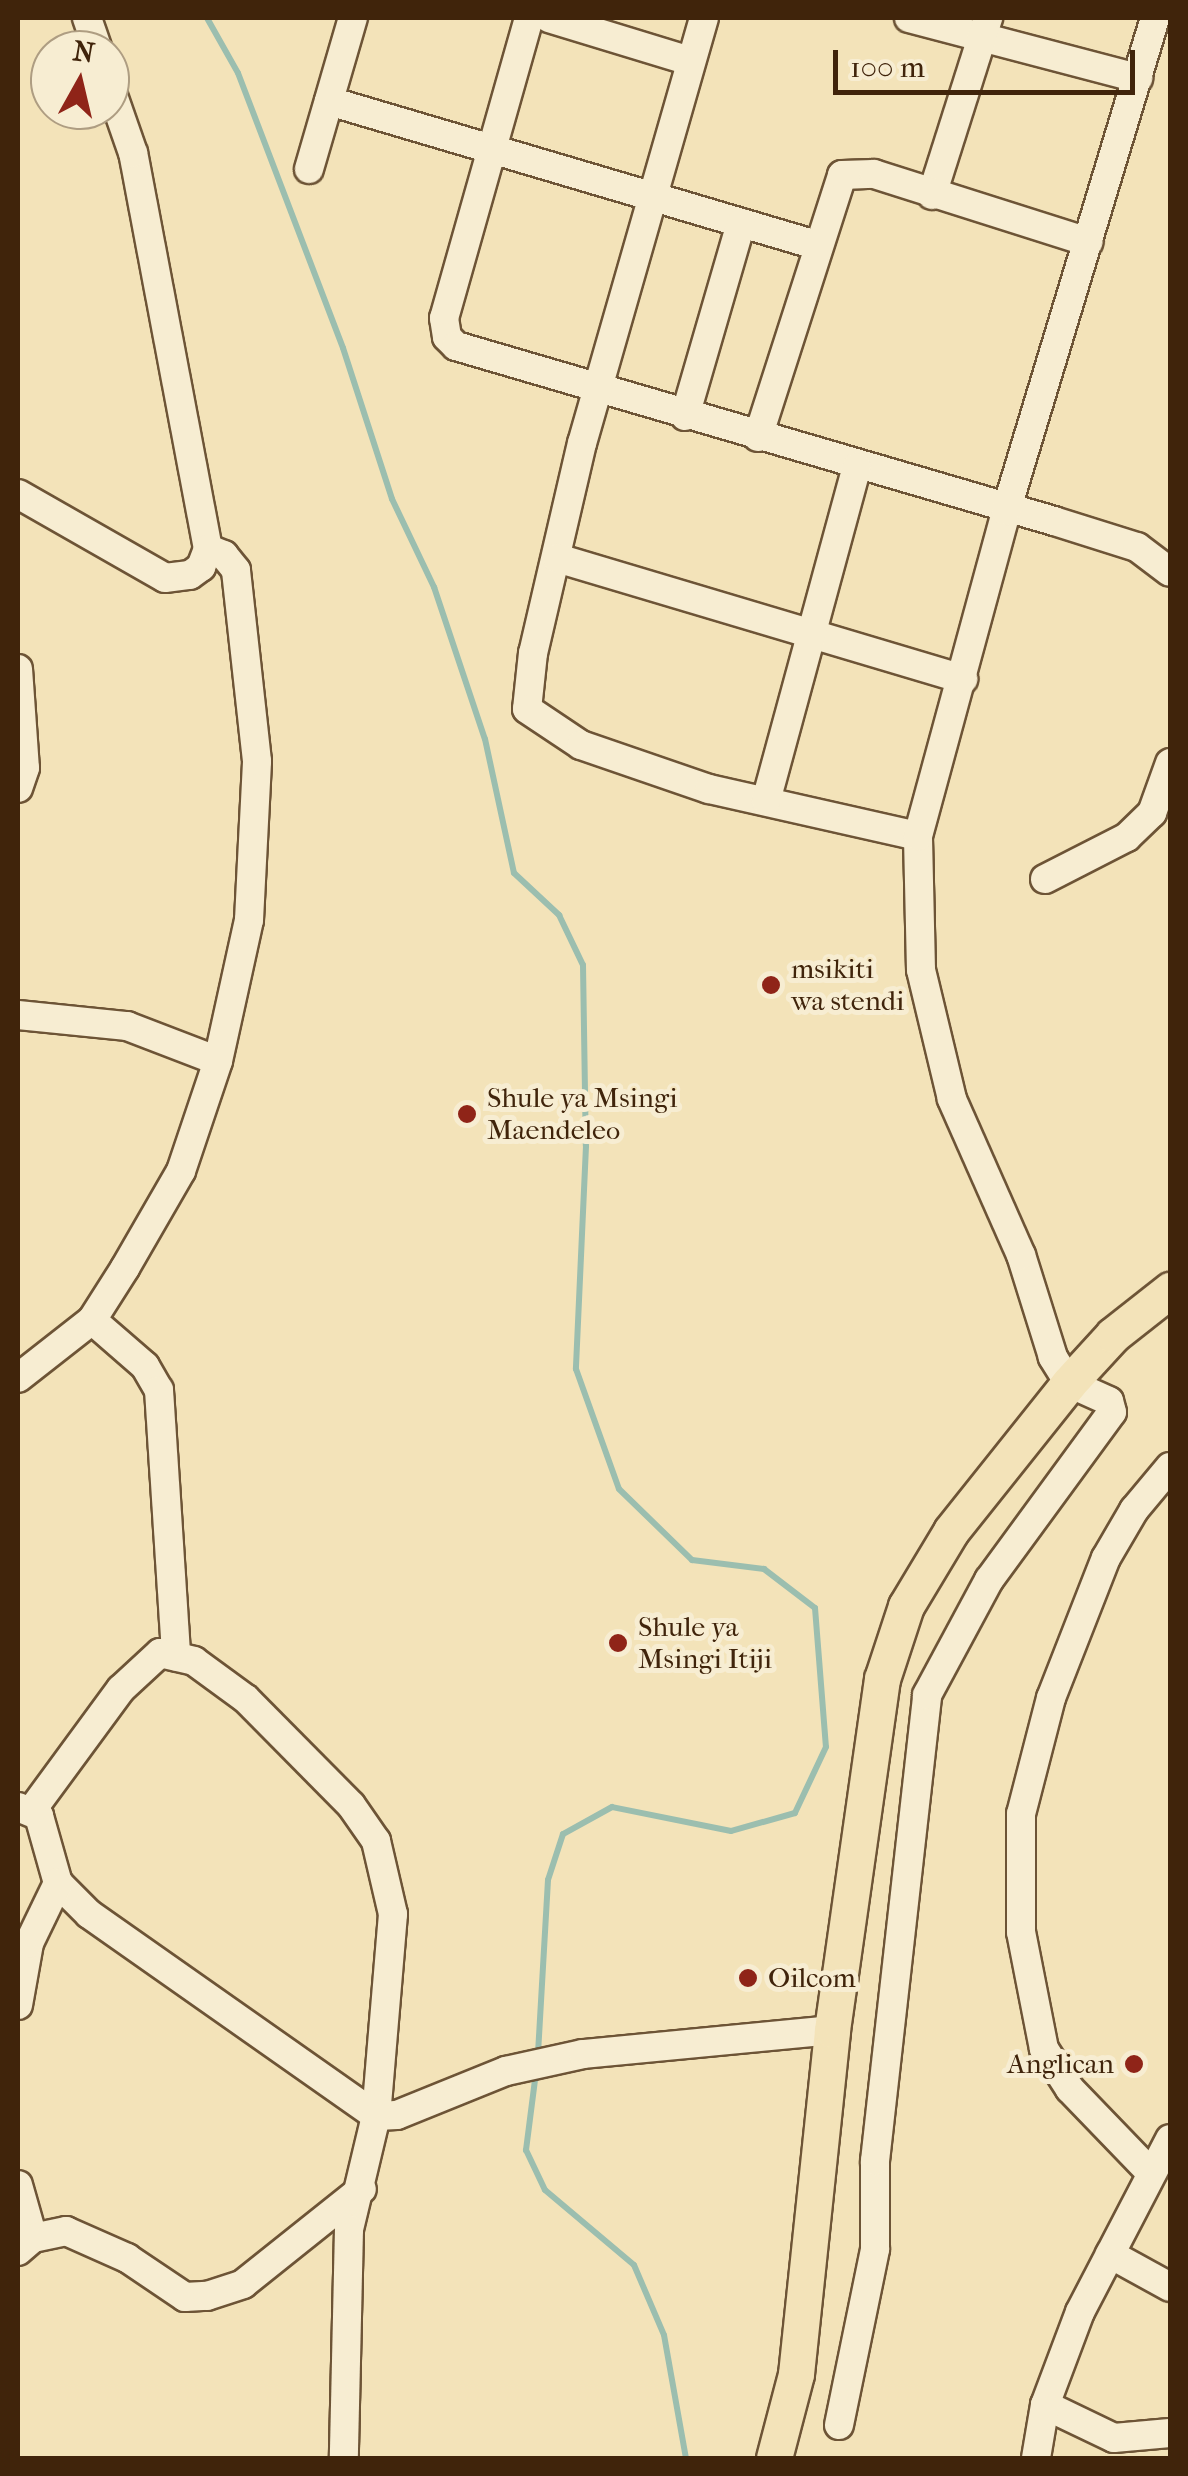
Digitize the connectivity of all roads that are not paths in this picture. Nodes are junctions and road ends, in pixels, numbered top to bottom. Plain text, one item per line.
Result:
1 (353, 18) edge
2 (528, 18) edge
3 (548, 18) edge
4 (704, 18) edge
5 (910, 18) edge
6 (1156, 18) edge
7 (985, 27) edge
8 (690, 61) junction
9 (1138, 78) junction
10 (329, 100) junction
11 (124, 130) edge
12 (490, 148) junction
13 (310, 169) dead end
14 (932, 195) junction
15 (653, 196) junction
16 (741, 223) junction
17 (1089, 242) junction
18 (816, 245) junction
19 (599, 391) junction
20 (685, 416) junction
21 (758, 437) junction
22 (857, 467) junction
23 (18, 494) edge
24 (1006, 511) junction
25 (208, 549) junction
26 (556, 558) junction
27 (1170, 572) edge
28 (812, 635) junction
29 (18, 668) edge
30 (963, 680) junction
31 (1170, 764) edge
32 (18, 788) edge
33 (766, 802) junction
34 (918, 836) junction
35 (1045, 880) dead end
36 (21, 1020) edge
37 (218, 1062) junction
38 (1170, 1290) edge
39 (92, 1320) junction
40 (18, 1378) edge
41 (1068, 1383) junction
42 (1170, 1467) edge
43 (176, 1656) junction
44 (25, 1809) edge
45 (58, 1883) junction
46 (18, 2004) edge
47 (832, 2030) junction
48 (376, 2116) junction
49 (1170, 2139) edge
50 (1151, 2173) junction
51 (18, 2185) edge
52 (362, 2189) junction
53 (26, 2244) edge
54 (1110, 2254) junction
55 (1170, 2287) edge
56 (1044, 2405) junction
57 (839, 2425) dead end
58 (1170, 2434) edge
59 (344, 2458) edge
60 (774, 2458) edge
61 (1036, 2458) edge

1 - 10 street
2 - 12 street
3 - 8 street
4 - 8 street
5 - 7 street
6 - 9 street
7 - 9 street
7 - 14 street
8 - 15 street
9 - 17 street
10 - 12 street
10 - 13 street
11 - 25 street
12 - 15 street
12 - 19 street
14 - 17 street
14 - 18 street
15 - 16 street
15 - 19 street
16 - 18 street
16 - 20 street
17 - 24 street
18 - 21 street
19 - 20 street
19 - 26 street
20 - 21 street
21 - 22 street
22 - 24 street
22 - 28 street
23 - 25 street
24 - 27 street
24 - 30 street
25 - 37 street
26 - 28 street
26 - 33 street
28 - 30 street
28 - 33 street
29 - 32 street
30 - 34 street
31 - 35 street
33 - 34 street
34 - 41 street
36 - 37 street
37 - 39 street
38 - 41 main road
39 - 40 street
39 - 43 street
41 - 47 main road
41 - 57 street
42 - 50 street
43 - 44 street
43 - 48 street
44 - 45 street
45 - 46 street
45 - 48 street
47 - 48 street
47 - 60 main road
48 - 52 street
49 - 50 street
50 - 54 street
51 - 53 street
52 - 53 street
52 - 59 street
54 - 55 street
54 - 56 street
56 - 58 street
56 - 61 street

